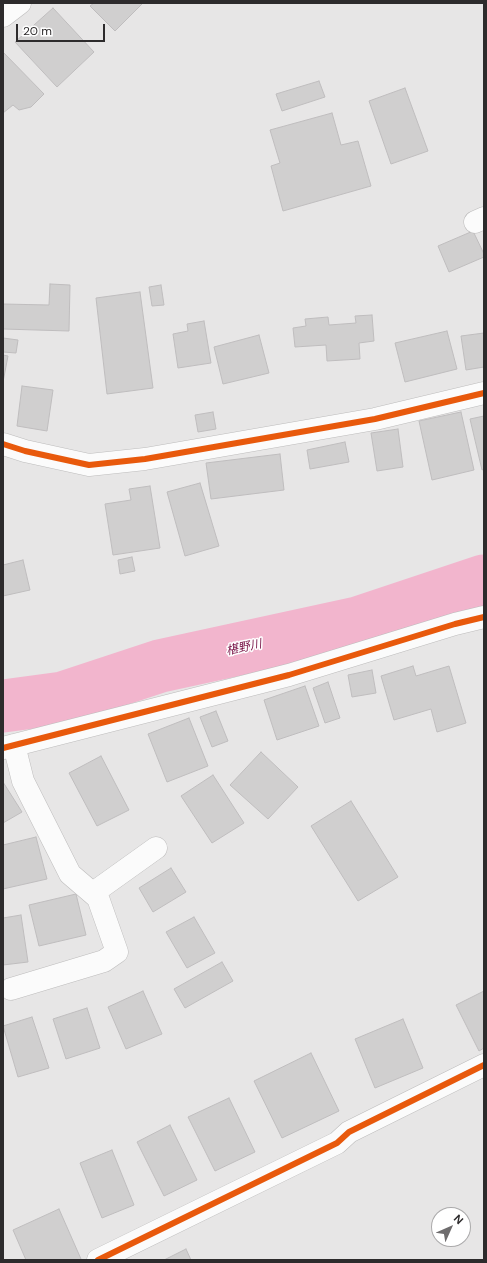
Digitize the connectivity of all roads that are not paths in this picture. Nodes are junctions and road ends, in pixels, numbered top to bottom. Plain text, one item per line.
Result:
1 (20, 3) edge
2 (3, 16) edge
3 (484, 393) edge
4 (3, 444) edge
5 (484, 617) edge
6 (9, 747) edge
7 (156, 848) dead end
8 (93, 893) junction
9 (11, 989) dead end
10 (484, 1064) edge
11 (98, 1260) edge

1 - 2 street
3 - 4 street
5 - 6 street
6 - 8 street
7 - 8 street
8 - 9 street
10 - 11 street

